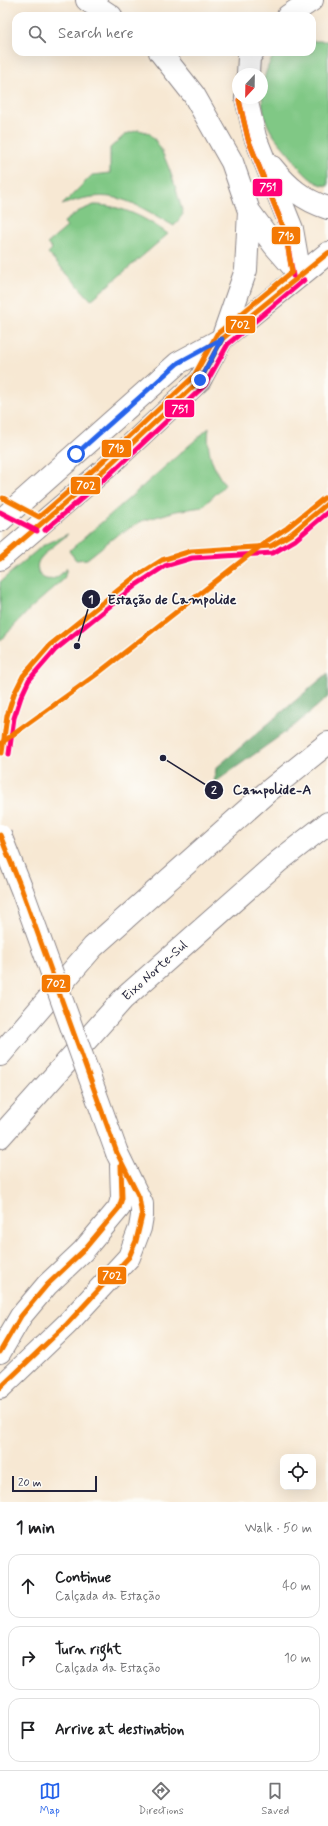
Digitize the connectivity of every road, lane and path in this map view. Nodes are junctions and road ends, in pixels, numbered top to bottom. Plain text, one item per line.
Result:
1 (87, 0) edge
2 (312, 0) edge
3 (105, 12) edge
4 (294, 12) edge
5 (163, 56) edge
6 (250, 56) edge
7 (248, 68) edge
8 (247, 104) edge
9 (261, 152) junction
10 (328, 208) edge
11 (249, 211) junction
12 (328, 253) edge
13 (300, 276) junction
14 (222, 339) junction
15 (0, 521) edge
16 (0, 559) edge
17 (328, 743) edge
18 (328, 823) edge
19 (0, 835) edge
20 (0, 1055) edge
21 (0, 1137) edge
22 (119, 1159) junction
23 (0, 1352) edge
24 (0, 1388) edge

1 - 3 main road
2 - 4 main road
5 - 11 main road
6 - 7 main road
8 - 9 main road
9 - 10 main road
9 - 13 main road
11 - 13 main road
11 - 14 main road
12 - 13 main road
13 - 14 main road
14 - 15 main road
14 - 16 main road
17 - 20 main road
18 - 21 main road, Eixo Norte-Sul
19 - 22 main road, bridge
22 - 23 main road
22 - 24 main road

